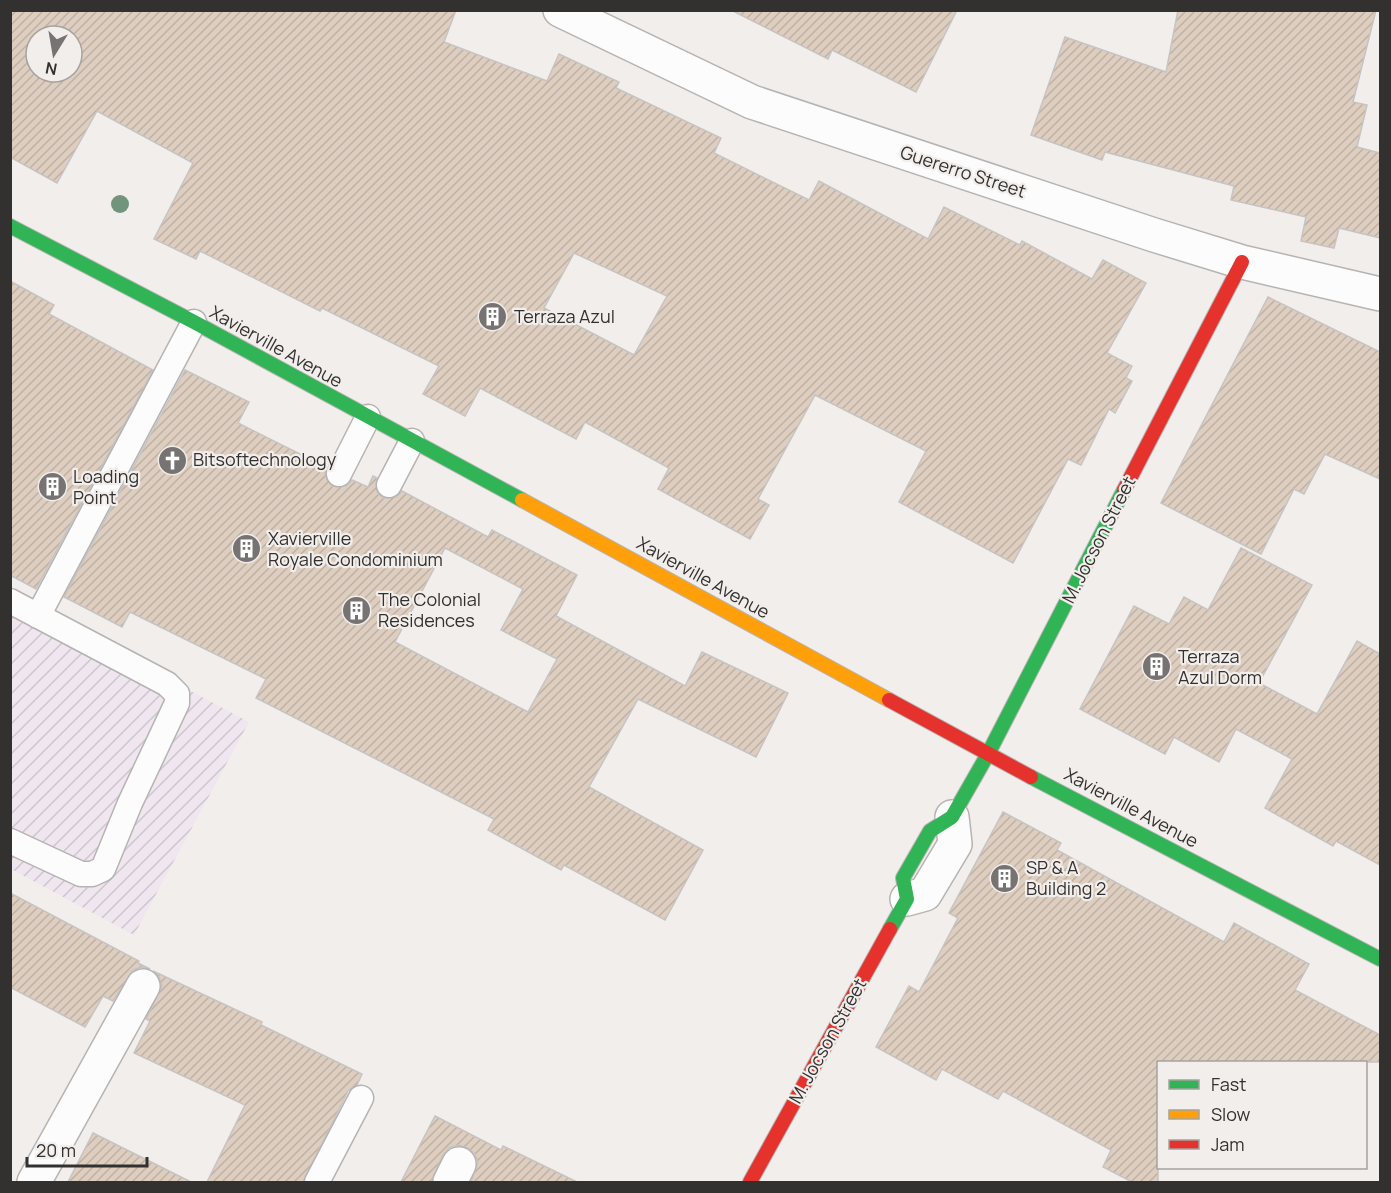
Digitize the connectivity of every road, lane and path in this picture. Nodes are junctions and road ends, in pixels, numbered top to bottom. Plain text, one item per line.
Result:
1 (560, 10) edge
2 (10, 226) edge
3 (1242, 262) junction
4 (1380, 294) edge
5 (194, 322) junction
6 (368, 417) junction
7 (412, 441) junction
8 (339, 474) dead end
9 (389, 484) dead end
10 (10, 601) edge
11 (38, 616) junction
12 (988, 754) junction
13 (952, 817) joint
14 (10, 841) edge
15 (907, 898) joint
16 (1380, 959) edge
17 (143, 986) dead end
18 (361, 1098) dead end
19 (34, 1182) edge
20 (317, 1182) edge
21 (750, 1182) edge

1 - 3 street, Guererro Street
2 - 5 main road, Xavierville Avenue
3 - 4 street, Guererro Street
3 - 12 main road, M. Jocson Street
5 - 6 main road, Xavierville Avenue
5 - 11 lane
6 - 7 main road, Xavierville Avenue
6 - 8 lane
7 - 9 lane
7 - 12 main road, Xavierville Avenue
10 - 11 lane
11 - 14 lane
12 - 13 main road, M. Jocson Street
12 - 16 main road, Xavierville Avenue
13 - 15 street, M. Jocson Street
15 - 21 main road, M. Jocson Street
17 - 19 street
18 - 20 lane

